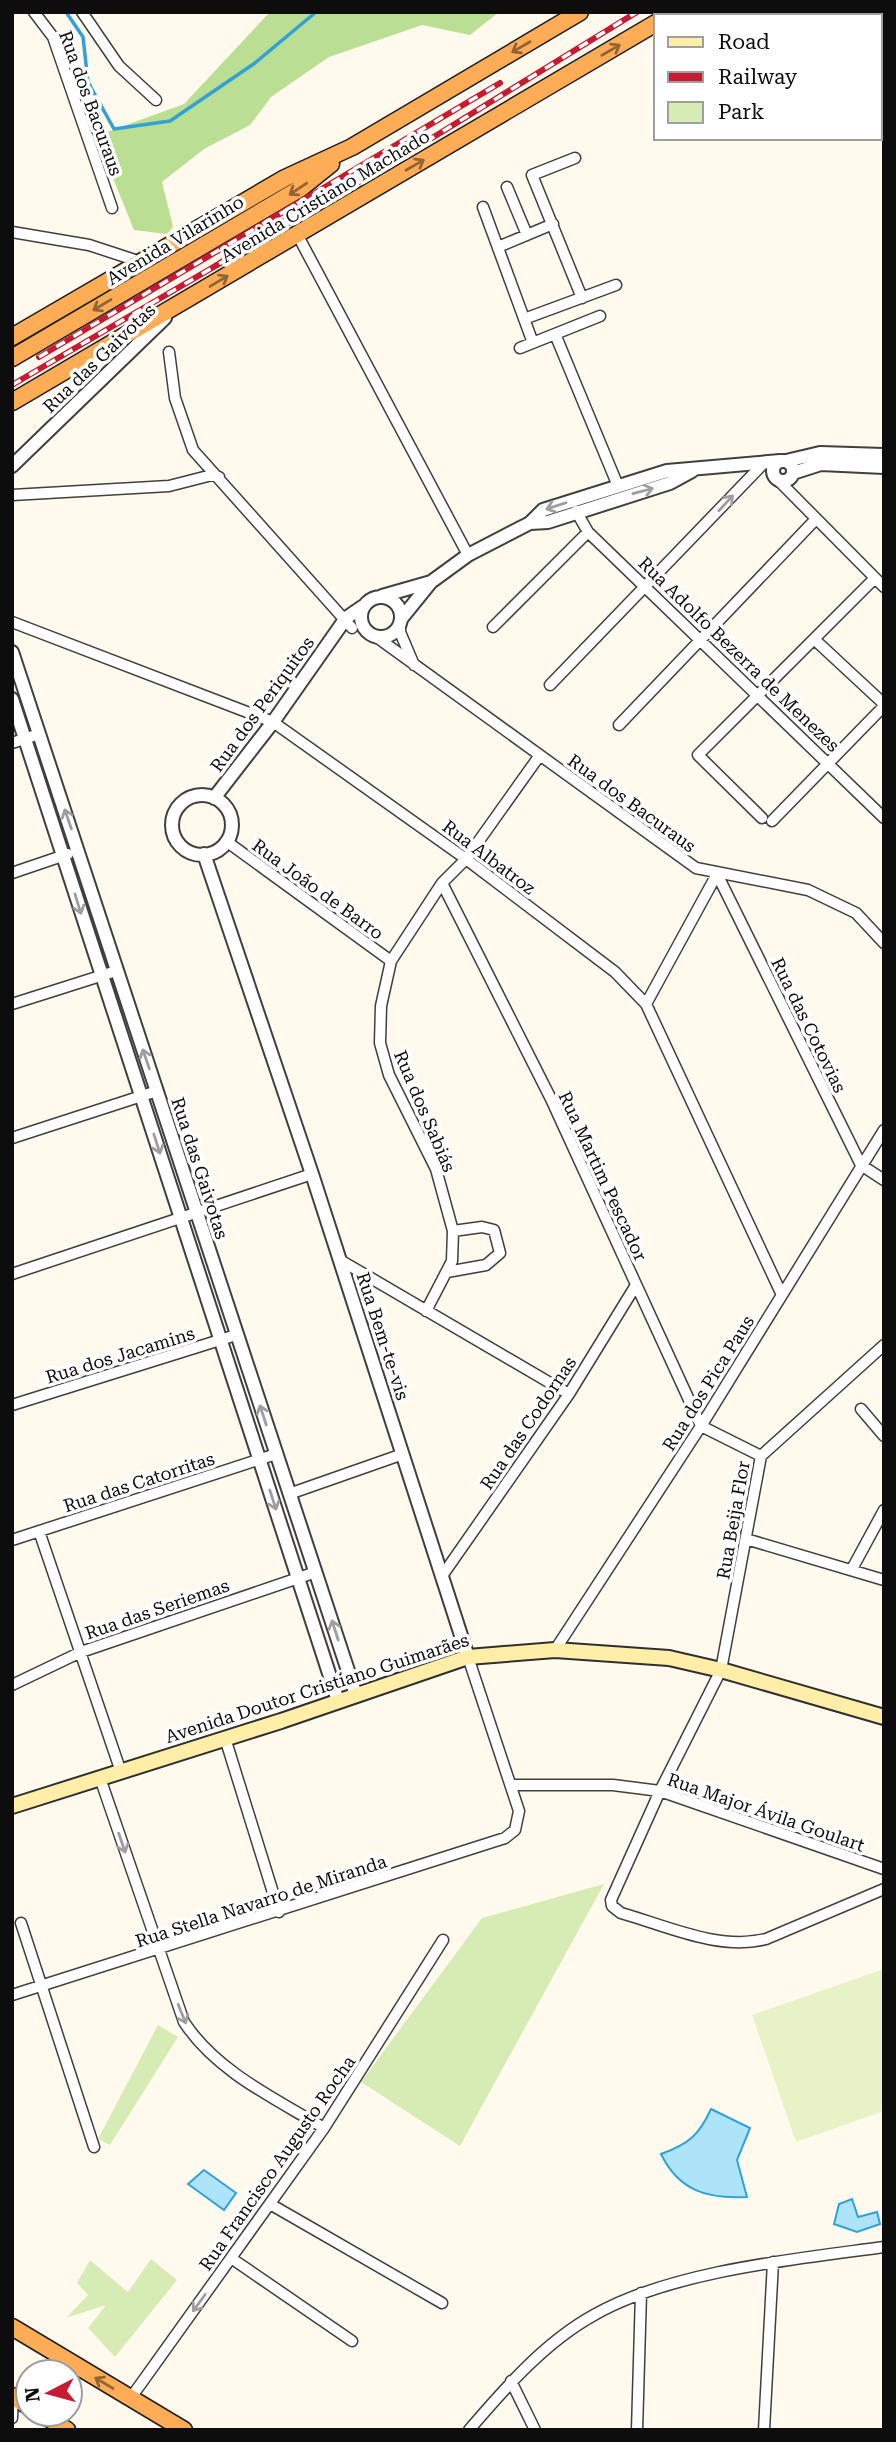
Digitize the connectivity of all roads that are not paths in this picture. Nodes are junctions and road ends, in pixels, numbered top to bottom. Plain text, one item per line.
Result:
1 (34, 12) edge
2 (82, 12) edge
3 (580, 12) edge
4 (654, 24) edge
5 (156, 100) dead end
6 (352, 147) junction
7 (575, 158) dead end
8 (507, 187) dead end
9 (483, 207) dead end
10 (112, 208) dead end
11 (553, 225) junction
12 (12, 232) edge
13 (297, 234) junction
14 (527, 235) junction
15 (498, 247) junction
16 (141, 262) junction
17 (616, 285) dead end
18 (582, 298) junction
19 (180, 304) junction
20 (600, 316) dead end
21 (524, 319) junction
22 (555, 334) junction
23 (12, 337) edge
24 (533, 343) junction
25 (520, 348) dead end
26 (169, 352) dead end
27 (12, 358) edge
28 (12, 402) edge
29 (884, 455) edge
30 (783, 461) junction
31 (760, 463) junction
32 (12, 466) edge
33 (884, 467) edge
34 (692, 471) junction
35 (784, 476) junction
36 (220, 477) junction
37 (618, 485) junction
38 (12, 495) edge
39 (576, 511) junction
40 (816, 519) junction
41 (530, 523) junction
42 (588, 532) junction
43 (468, 555) junction
44 (875, 578) junction
45 (431, 582) junction
46 (884, 586) edge
47 (645, 588) junction
48 (382, 596) junction
49 (365, 605) junction
50 (400, 621) junction
51 (12, 622) edge
52 (359, 627) junction
53 (493, 627) dead end
54 (814, 639) junction
55 (699, 641) junction
56 (12, 652) edge
57 (414, 666) junction
58 (550, 685) dead end
59 (760, 696) junction
60 (12, 699) edge
61 (884, 705) edge
62 (273, 722) junction
63 (619, 725) dead end
64 (39, 734) junction
65 (19, 741) edge
66 (540, 755) junction
67 (829, 761) junction
68 (214, 798) junction
69 (884, 818) edge
70 (226, 842) junction
71 (78, 851) junction
72 (204, 854) junction
73 (62, 856) junction
74 (466, 859) junction
75 (12, 873) edge
76 (717, 874) junction
77 (442, 883) junction
78 (884, 943) edge
79 (391, 961) junction
80 (116, 971) junction
81 (100, 976) junction
82 (12, 1004) edge
83 (646, 1004) junction
84 (157, 1091) junction
85 (141, 1096) junction
86 (884, 1130) edge
87 (12, 1138) edge
88 (862, 1165) junction
89 (312, 1174) junction
90 (884, 1180) edge
91 (196, 1212) junction
92 (181, 1217) junction
93 (453, 1231) junction
94 (341, 1260) junction
95 (447, 1272) junction
96 (12, 1274) edge
97 (636, 1285) junction
98 (781, 1293) junction
99 (426, 1311) junction
100 (236, 1335) junction
101 (221, 1340) junction
102 (884, 1345) edge
103 (569, 1394) junction
104 (12, 1405) edge
105 (861, 1409) dead end
106 (701, 1426) junction
107 (884, 1436) edge
108 (276, 1454) junction
109 (403, 1454) junction
110 (761, 1456) junction
111 (260, 1459) junction
112 (289, 1494) junction
113 (884, 1510) edge
114 (38, 1531) junction
115 (746, 1539) junction
116 (12, 1540) edge
117 (852, 1569) junction
118 (316, 1572) junction
119 (442, 1576) junction
120 (299, 1578) junction
121 (884, 1580) edge
122 (555, 1650) junction
123 (81, 1652) junction
124 (468, 1657) junction
125 (721, 1670) junction
126 (12, 1685) edge
127 (356, 1695) junction
128 (338, 1701) junction
129 (884, 1717) edge
130 (225, 1738) junction
131 (121, 1772) junction
132 (100, 1779) junction
133 (512, 1784) junction
134 (660, 1791) junction
135 (12, 1806) edge
136 (515, 1830) joint
137 (884, 1869) edge
138 (884, 1889) edge
139 (279, 1912) junction
140 (21, 1923) dead end
141 (443, 1940) dead end
142 (159, 1950) junction
143 (41, 1987) junction
144 (12, 1996) edge
145 (324, 2128) junction
146 (93, 2147) dead end
147 (270, 2204) junction
148 (884, 2247) edge
149 (231, 2258) junction
150 (773, 2262) junction
151 (641, 2292) junction
152 (442, 2303) dead end
153 (12, 2327) edge
154 (352, 2341) dead end
155 (511, 2381) junction
156 (12, 2396) edge
157 (131, 2399) junction
158 (12, 2418) edge
159 (184, 2430) edge
160 (469, 2430) edge
161 (535, 2430) edge
162 (637, 2430) edge
163 (764, 2430) edge

1 - 10 street, Rua dos Bacuraus
2 - 5 street
3 -> 6 highway, Avenida Cristiano Machado
13 -> 4 highway, Avenida Cristiano Machado
6 - 16 highway, Avenida Cristiano Machado
6 -> 27 highway, Avenida Vilarinho
7 - 11 street
8 - 14 street
9 - 15 street
11 - 14 street
11 - 18 street
12 - 16 street
19 -> 13 highway, Avenida Cristiano Machado
13 - 43 street
14 - 15 street
15 - 21 street
16 - 23 highway, Avenida Cristiano Machado
17 - 18 street
18 - 21 street
19 - 28 highway, Avenida Cristiano Machado
19 - 32 street, Rua das Gaivotas
20 - 22 street
21 - 24 street
22 - 24 street
22 - 37 street
24 - 25 street
26 - 36 street, Rua dos Bacuraus
29 - 30 street
30 - 31 street
30 - 35 street
31 - 34 street
31 - 35 street
47 -> 31 street
33 - 35 street
34 - 37 street
39 -> 34 street
35 - 40 street
36 - 38 street
36 - 52 street, Rua dos Bacuraus
37 -> 41 street
39 - 41 street
39 - 42 street, Rua Adolfo Bezerra de Menezes
40 - 44 street
40 - 55 street
41 - 43 street
42 - 47 street, Rua Adolfo Bezerra de Menezes
42 - 53 street
43 - 45 street
44 - 46 street
44 - 54 street
45 - 48 street
45 - 50 street
47 - 55 street, Rua Adolfo Bezerra de Menezes
47 - 58 street
48 - 49 street
48 - 50 street
49 - 52 street, Rua dos Periquitos
49 - 52 street
50 - 52 street
50 - 57 street
51 - 62 street, Rua Albatroz
52 - 57 street, Rua dos Bacuraus
52 - 62 street, Rua dos Periquitos
54 - 59 street
54 - 61 street
55 - 59 street, Rua Adolfo Bezerra de Menezes
55 - 63 street
56 - 64 street, Rua das Gaivotas
57 - 66 street, Rua dos Bacuraus
59 - 67 street, Rua Adolfo Bezerra de Menezes
59 - 67 street
60 - 65 street, Rua das Gaivotas
61 - 67 street
62 - 68 street, Rua dos Periquitos
62 - 74 street, Rua Albatroz
64 - 65 street
71 -> 64 street, Rua das Gaivotas
65 - 73 street, Rua das Gaivotas
66 - 74 street, Rua dos Sabiás
66 - 76 street, Rua dos Bacuraus
67 - 69 street, Rua Adolfo Bezerra de Menezes
68 - 70 street
68 - 72 street
70 - 72 street
70 - 79 street, Rua João de Barro
71 - 73 street
71 - 80 street, Rua das Gaivotas
72 - 89 street, Rua Bem-te-vis
73 - 75 street
73 -> 81 street, Rua das Gaivotas
74 - 77 street, Rua dos Sabiás
74 - 83 street, Rua Albatroz
76 - 78 street, Rua dos Bacuraus
76 - 83 street
76 - 88 street, Rua das Cotovias
77 - 79 street, Rua dos Sabiás
77 - 97 street, Rua Martim Pescador
79 - 93 street, Rua dos Sabiás
80 - 81 street
84 -> 80 street, Rua das Gaivotas
81 - 82 street
81 - 85 street, Rua das Gaivotas
83 - 98 street, Rua Albatroz
84 - 85 street
84 - 91 street, Rua das Gaivotas
85 - 87 street
85 -> 92 street, Rua das Gaivotas
86 - 88 street, Rua dos Pica Paus
88 - 90 street, Rua das Cotovias
88 - 98 street, Rua dos Pica Paus
89 - 91 street
89 - 94 street, Rua Bem-te-vis
91 - 92 street
91 - 100 street, Rua das Gaivotas
92 - 96 street
92 - 101 street, Rua das Gaivotas
93 - 95 street, Rua dos Sabiás
93 - 95 street
94 - 99 street
94 - 109 street, Rua Bem-te-vis
95 - 99 street, Rua dos Sabiás
97 - 103 street, Rua das Codornas
97 - 106 street, Rua Martim Pescador
98 - 106 street, Rua dos Pica Paus
99 - 103 street
100 - 101 street, Rua dos Jacamins
108 -> 100 street, Rua das Gaivotas
101 - 104 street, Rua dos Jacamins
101 - 111 street, Rua das Gaivotas
102 - 110 street, Rua Beija Flor
103 - 119 street, Rua das Codornas
105 - 107 street
106 - 110 street
106 - 122 street, Rua dos Pica Paus
108 - 111 street, Rua das Catorritas
108 - 112 street, Rua das Gaivotas
109 - 112 street
109 - 119 street, Rua Bem-te-vis
110 - 115 street, Rua Beija Flor
111 - 114 street, Rua das Catorritas
111 -> 120 street, Rua das Gaivotas
112 - 118 street, Rua das Gaivotas
113 - 117 street
114 - 116 street, Rua das Catorritas
114 - 123 street
115 - 117 street
115 - 125 street, Rua Beija Flor
117 - 121 street
118 - 120 street, Rua das Seriemas
127 -> 118 street, Rua das Gaivotas
119 - 124 street, Rua Bem-te-vis
120 - 123 street, Rua das Seriemas
120 - 128 street, Rua das Gaivotas
122 - 124 main road, Avenida Doutor Cristiano Guimarães
122 - 125 main road, Avenida Doutor Cristiano Guimarães
123 - 126 street, Rua das Seriemas
123 - 131 street
124 - 127 main road, Avenida Doutor Cristiano Guimarães
124 - 133 street, Rua Bem-te-vis
125 - 129 main road, Avenida Doutor Cristiano Guimarães
125 - 134 street, Rua Beija Flor
127 - 128 main road, Avenida Doutor Cristiano Guimarães
128 - 130 main road, Avenida Doutor Cristiano Guimarães
130 - 131 main road, Avenida Doutor Cristiano Guimarães
130 - 139 street
131 - 132 main road, Avenida Doutor Cristiano Guimarães
132 - 135 main road, Avenida Doutor Cristiano Guimarães
132 -> 142 street
133 - 134 street, Rua Major Ávila Goulart
133 - 136 street, Rua Bem-te-vis
134 - 137 street, Rua Major Ávila Goulart
134 - 138 street, Rua Beija Flor
136 - 139 street, Rua Stella Navarro de Miranda
139 - 142 street, Rua Stella Navarro de Miranda
140 - 143 street
141 - 145 street, Rua Francisco Augusto Rocha
142 - 143 street, Rua Stella Navarro de Miranda
142 -> 145 street
143 - 144 street, Rua Stella Navarro de Miranda
143 - 146 street
145 - 147 street, Rua Francisco Augusto Rocha
147 - 149 street, Rua Francisco Augusto Rocha
147 - 152 street
148 - 150 street
149 - 154 street
149 -> 157 street, Rua Francisco Augusto Rocha
150 - 151 street
150 - 163 street
151 - 155 street
151 - 162 street
157 -> 153 highway
155 - 160 street
155 - 161 street
156 - 158 street
157 - 159 highway

